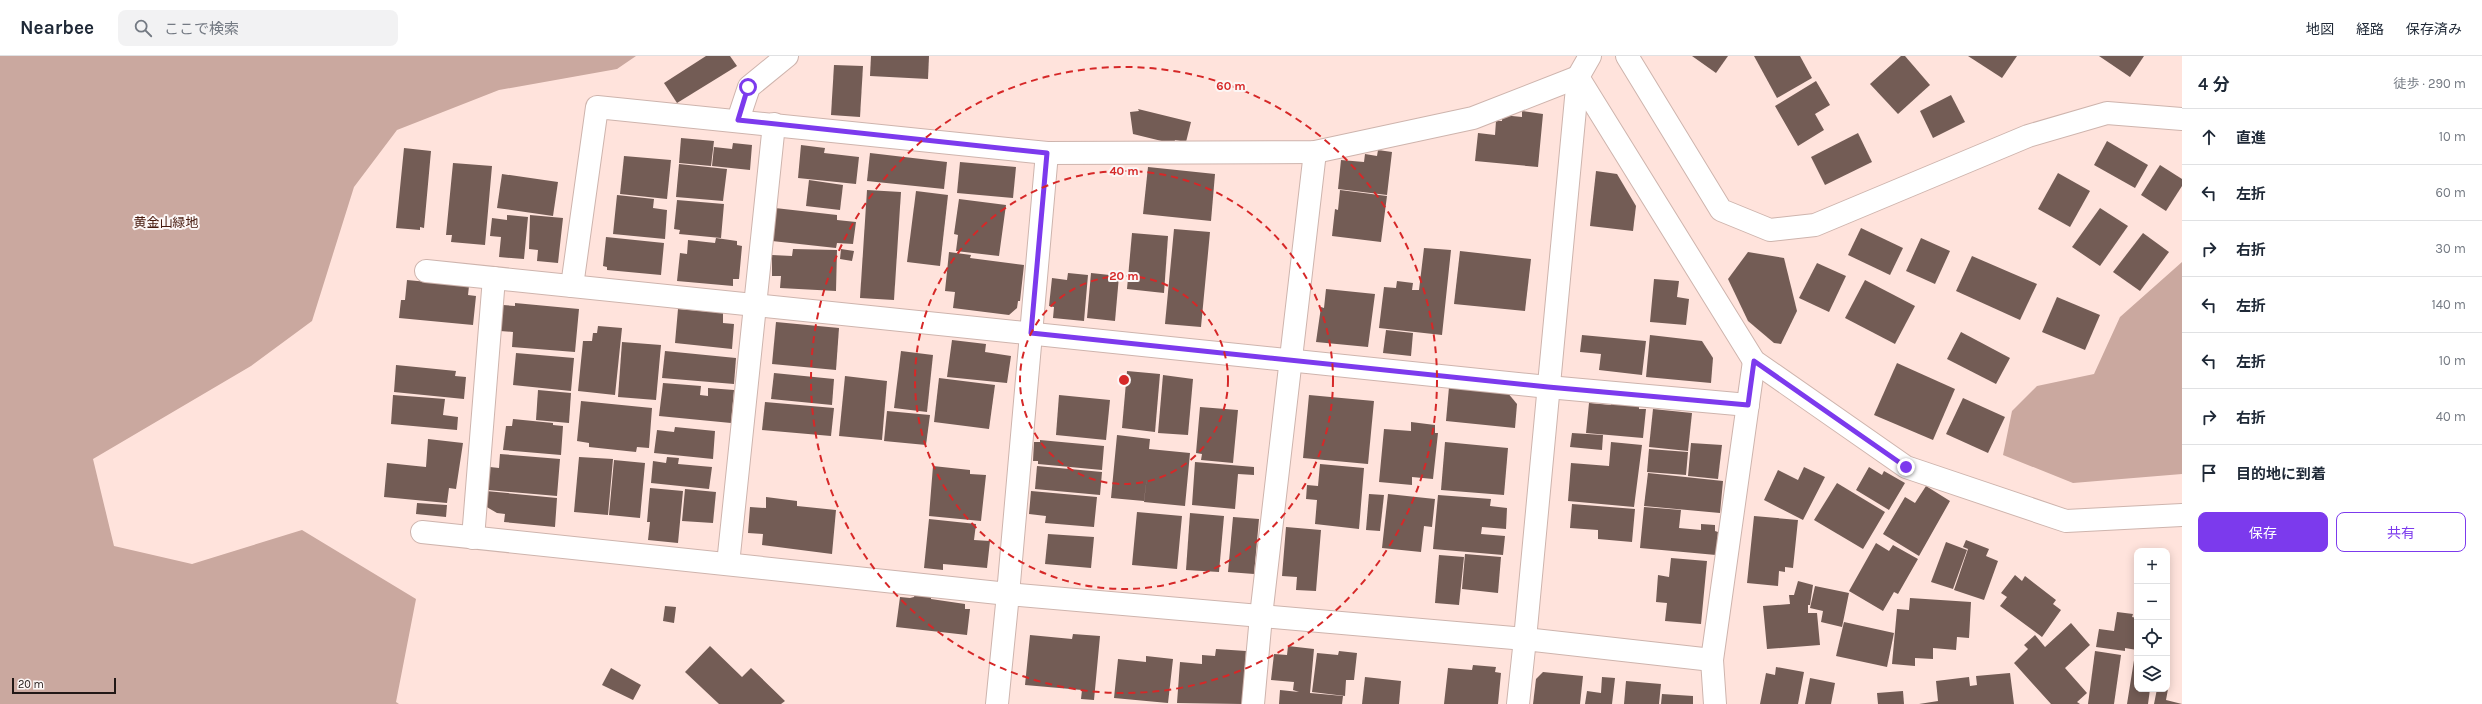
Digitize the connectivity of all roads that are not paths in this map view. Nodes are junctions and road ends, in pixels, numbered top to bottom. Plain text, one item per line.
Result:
1 (786, 56) edge
2 (1590, 56) edge
3 (1627, 56) edge
4 (1578, 77) junction
5 (2182, 119) edge
6 (738, 120) junction
7 (774, 124) junction
8 (1315, 152) junction
9 (1047, 153) junction
10 (426, 271) dead end
11 (494, 278) junction
12 (572, 286) junction
13 (755, 305) junction
14 (1031, 333) junction
15 (1291, 360) junction
16 (1754, 361) junction
17 (1548, 387) junction
18 (1748, 405) junction
19 (2182, 515) edge
20 (422, 532) dead end
21 (473, 538) junction
22 (728, 564) junction
23 (1008, 594) junction
24 (1261, 616) junction
25 (1525, 639) junction
26 (1712, 660) junction
27 (998, 704) edge
28 (1253, 704) edge
29 (1518, 704) edge
30 (1715, 704) edge

1 - 6 street
2 - 4 street
3 - 5 street
4 - 8 street
4 - 16 street
4 - 17 street
6 - 7 street
6 - 12 street
7 - 9 street
7 - 13 street
8 - 9 street
8 - 15 street
9 - 14 street
10 - 11 street
11 - 12 street
11 - 21 street
12 - 13 street
13 - 14 street
13 - 22 street
14 - 15 street
14 - 23 street
15 - 17 street
15 - 24 street
16 - 18 street
16 - 19 street
17 - 18 street
17 - 25 street
18 - 26 street
20 - 21 street
21 - 22 street
22 - 23 street
23 - 24 street
23 - 27 street
24 - 25 street
24 - 28 street
25 - 26 street
25 - 29 street
26 - 30 street

